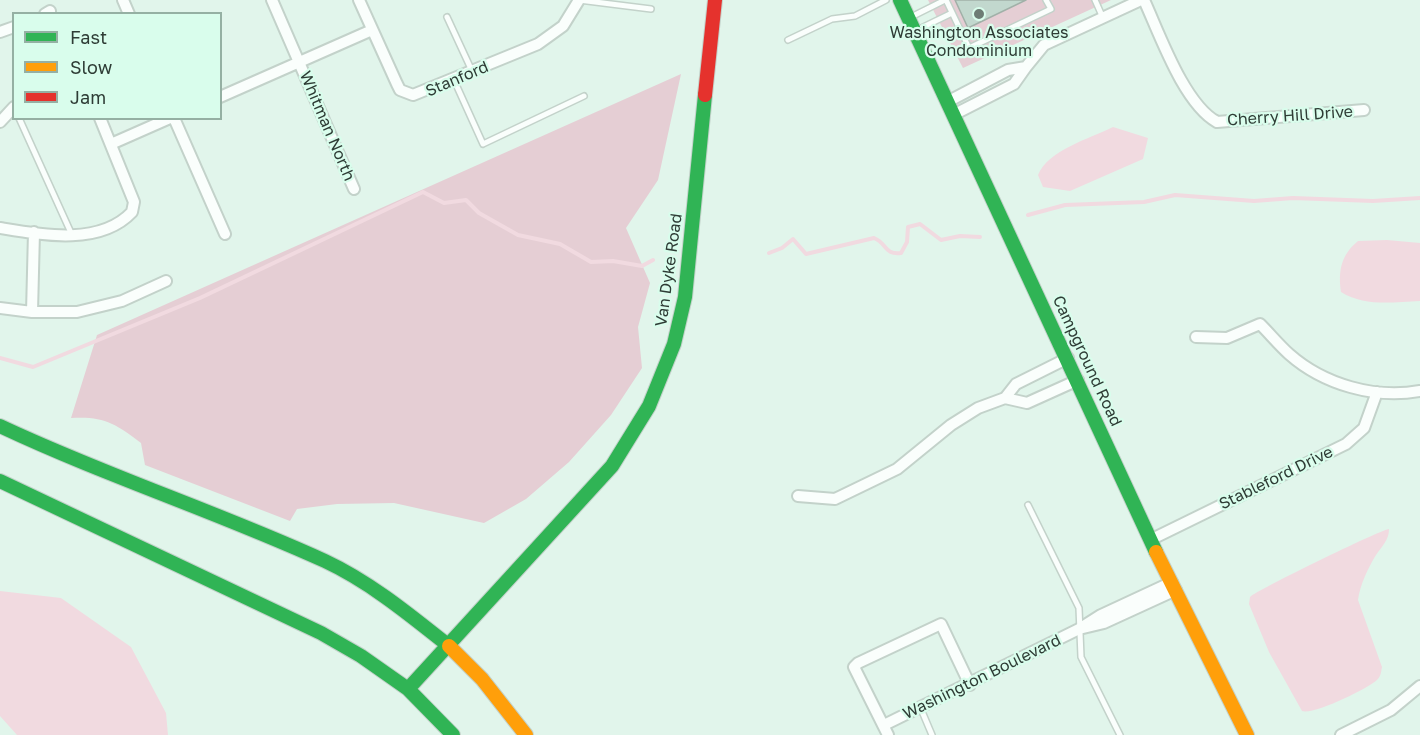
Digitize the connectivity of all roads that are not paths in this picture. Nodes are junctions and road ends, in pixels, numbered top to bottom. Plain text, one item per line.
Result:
1 (272, 0) edge
2 (359, 0) edge
3 (579, 0) edge
4 (715, 0) edge
5 (886, 0) edge
6 (900, 0) edge
7 (945, 0) edge
8 (1046, 0) edge
9 (1095, 0) edge
10 (1142, 0) edge
11 (651, 9) dead end
12 (952, 13) junction
13 (447, 17) dead end
14 (909, 18) junction
15 (1103, 18) junction
16 (372, 30) junction
17 (915, 30) junction
18 (788, 40) dead end
19 (299, 62) junction
20 (1026, 67) junction
21 (472, 72) junction
22 (454, 80) junction
23 (983, 83) junction
24 (222, 96) edge
25 (584, 96) dead end
26 (989, 97) junction
27 (949, 101) junction
28 (12, 109) edge
29 (1364, 110) dead end
30 (955, 114) junction
31 (20, 120) edge
32 (101, 120) edge
33 (167, 120) edge
34 (173, 120) edge
35 (0, 122) edge
36 (111, 144) junction
37 (354, 189) dead end
38 (0, 228) edge
39 (34, 231) junction
40 (225, 234) dead end
41 (72, 235) junction
42 (166, 281) dead end
43 (0, 308) edge
44 (32, 312) junction
45 (1196, 337) dead end
46 (1068, 358) junction
47 (1078, 380) junction
48 (1420, 391) edge
49 (1377, 392) junction
50 (1005, 398) junction
51 (0, 426) edge
52 (0, 481) edge
53 (798, 496) dead end
54 (1028, 505) dead end
55 (1150, 540) junction
56 (1174, 586) junction
57 (1080, 629) junction
58 (449, 646) junction
59 (970, 685) junction
60 (1420, 686) edge
61 (408, 689) junction
62 (921, 709) junction
63 (886, 730) edge
64 (453, 735) edge
65 (526, 735) edge
66 (932, 735) edge
67 (1120, 735) edge
68 (1247, 735) edge
69 (1341, 735) edge

1 - 19 street, Whitman North
2 - 16 street
3 - 11 lane
3 - 21 street, Stanford
4 - 58 main road, Van Dyke Road
5 - 18 lane
6 - 14 main road, Campground Road
7 - 12 lane
7 - 14 lane
8 - 12 lane
9 - 15 lane
10 - 15 street
10 - 29 street, Cherry Hill Drive
12 - 17 lane
13 - 21 lane
14 - 17 main road, Campground Road
15 - 20 street
16 - 19 street
16 - 22 street, Stanford
17 - 27 main road, Campground Road
19 - 24 street
19 - 37 street, Whitman North
20 - 23 street
20 - 26 street
21 - 22 street, Stanford
22 - 25 lane
23 - 26 street
23 - 27 street
26 - 30 street
27 - 30 main road, Campground Road
28 - 35 street
30 - 46 main road, Campground Road
31 - 41 lane
32 - 36 street
33 - 36 street
34 - 40 street
36 - 41 street
38 - 39 street
39 - 41 street
39 - 44 street
42 - 44 street
43 - 44 street
45 - 49 street
46 - 47 main road, Campground Road
46 - 50 street
47 - 50 street
47 - 55 main road, Campground Road
48 - 49 street
49 - 55 street, Stableford Drive
50 - 53 street
51 - 58 main road
52 - 61 main road
54 - 57 lane
55 - 56 main road, Campground Road
56 - 57 street, Washington Boulevard
56 - 68 main road, Campground Road
57 - 59 street, Washington Boulevard
57 - 67 lane
58 - 61 main road, Van Dyke Road
58 - 65 main road
59 - 62 street, Washington Boulevard
59 - 63 street
60 - 69 street
61 - 64 main road
62 - 63 street, Washington Boulevard
62 - 66 lane

